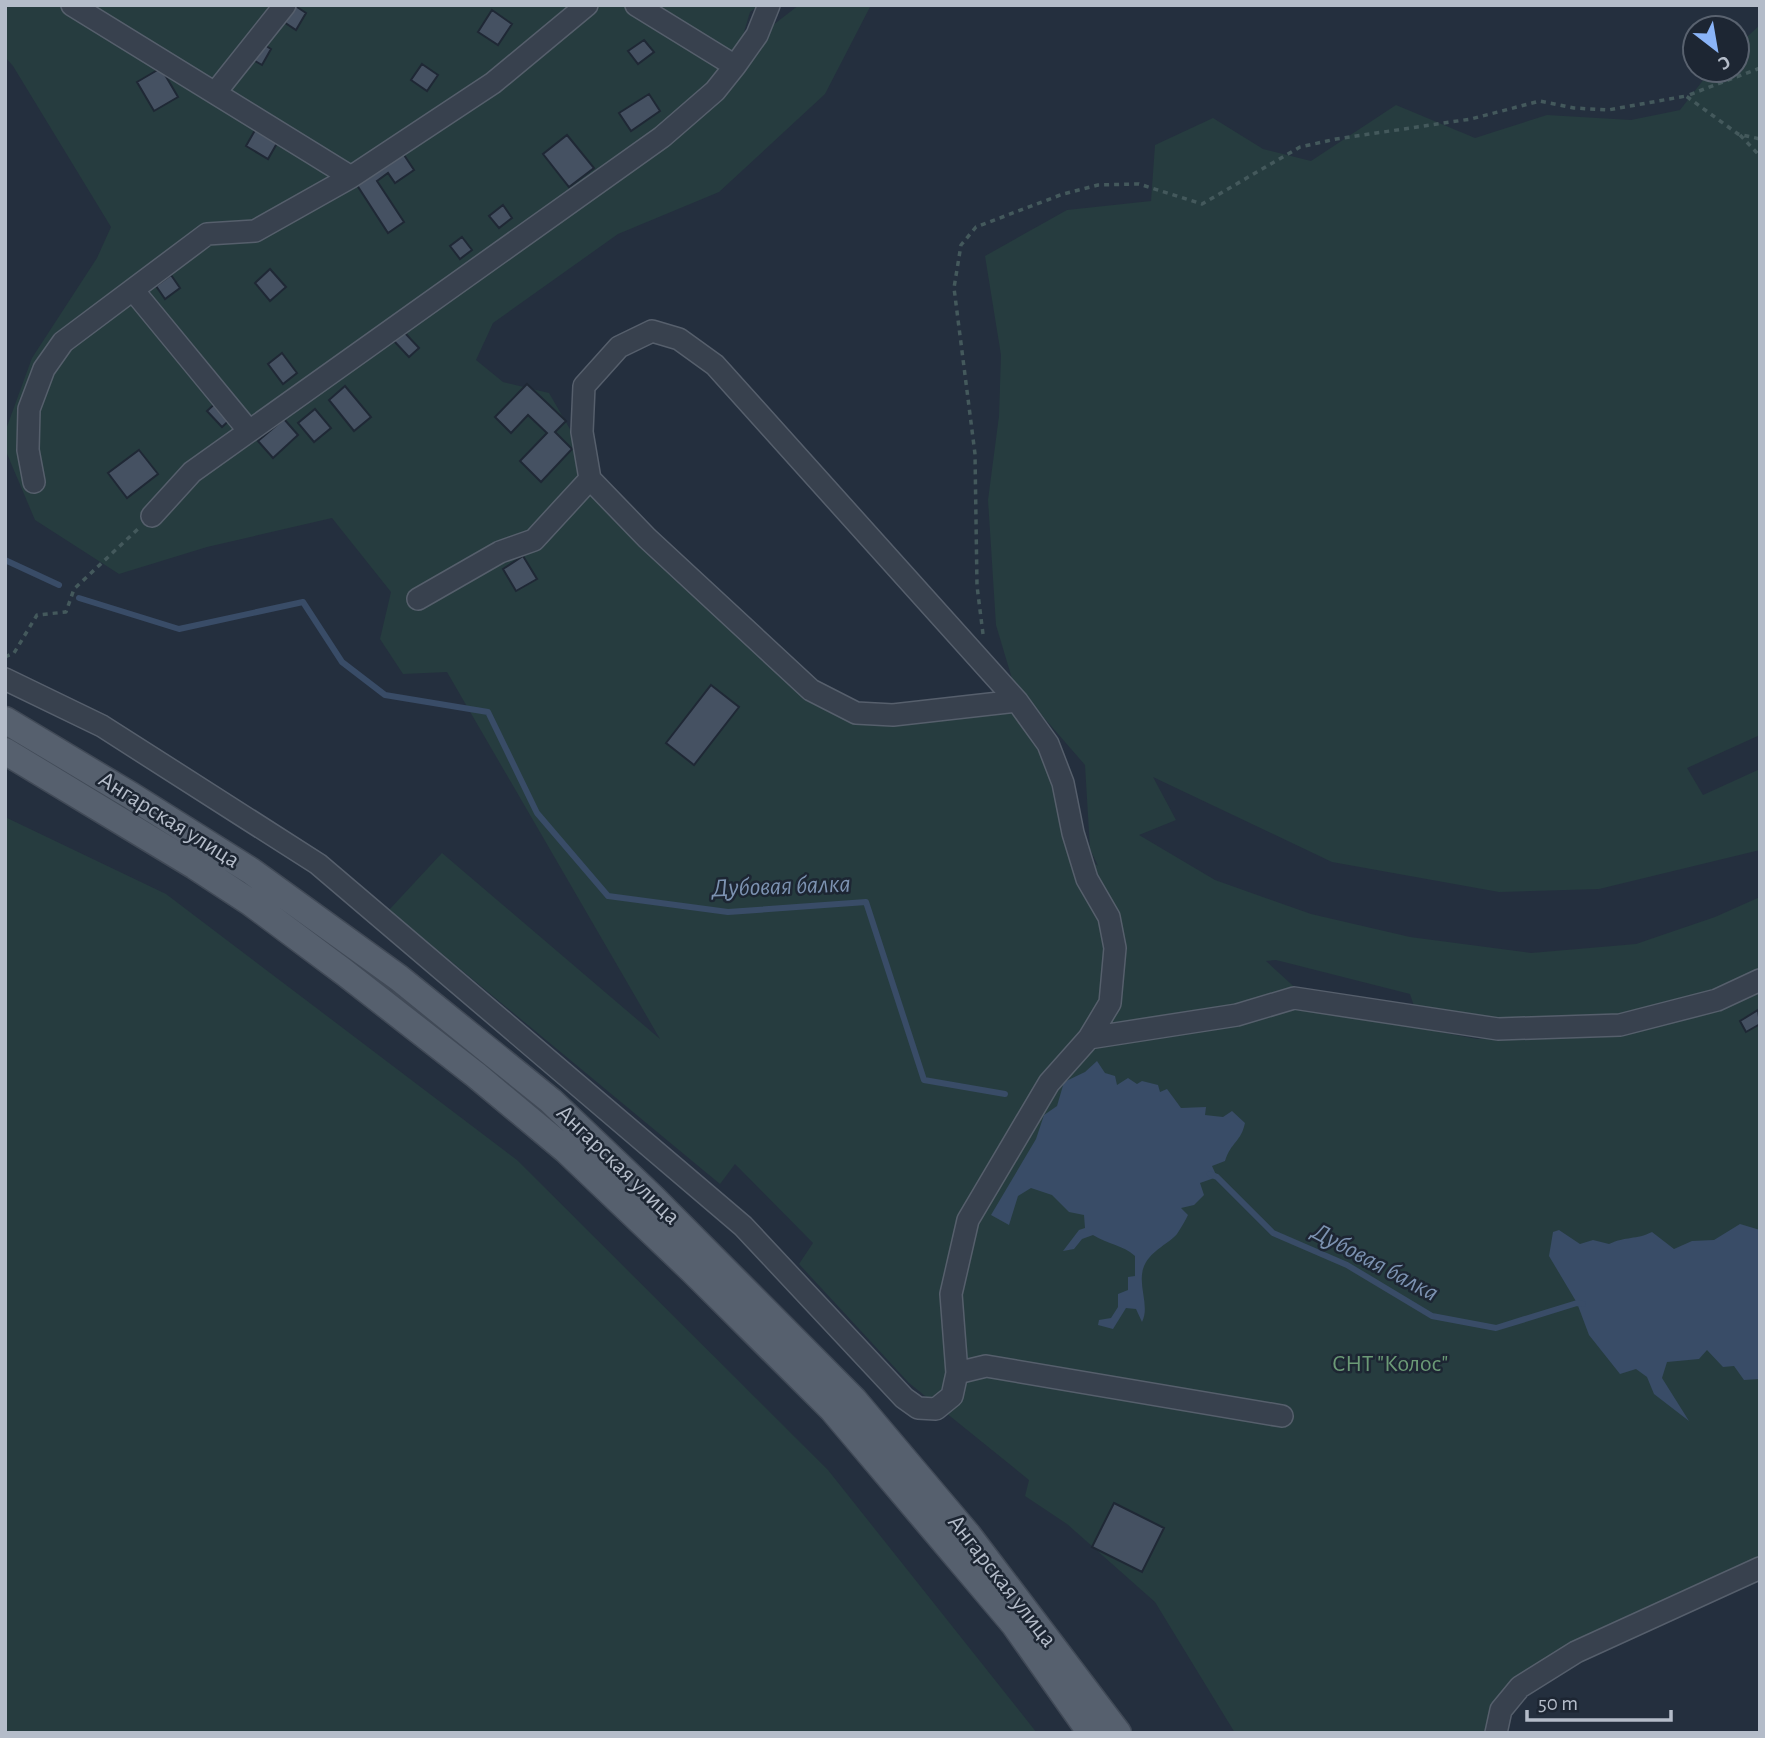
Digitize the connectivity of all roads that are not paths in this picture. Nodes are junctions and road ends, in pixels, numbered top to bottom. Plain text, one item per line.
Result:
1 (72, 5) edge
2 (285, 5) edge
3 (587, 5) edge
4 (636, 5) edge
5 (769, 5) edge
6 (735, 66) junction
7 (215, 93) junction
8 (351, 177) junction
9 (133, 290) junction
10 (249, 431) junction
11 (590, 478) junction
12 (34, 482) dead end
13 (152, 516) road end
14 (418, 599) dead end
15 (5, 679) edge
16 (1017, 701) junction
17 (5, 720) edge
18 (5, 751) edge
19 (1760, 980) edge
20 (1089, 1038) junction
21 (957, 1373) junction
22 (1282, 1416) dead end
23 (1760, 1568) edge
24 (1091, 1733) edge
25 (1118, 1733) edge
26 (1496, 1733) edge

1 - 7 street
2 - 7 street
3 - 8 street
4 - 6 street
5 - 6 street
6 - 10 street
7 - 8 street
8 - 9 street
9 - 10 street
9 - 12 street
10 - 13 street
11 - 14 street
11 - 16 street
11 - 16 street
15 - 21 street
16 - 20 street
17 - 25 main road, Ангарская улица
18 - 24 main road, Ангарская улица
19 - 20 street
20 - 21 street
21 - 22 street
23 - 26 street

